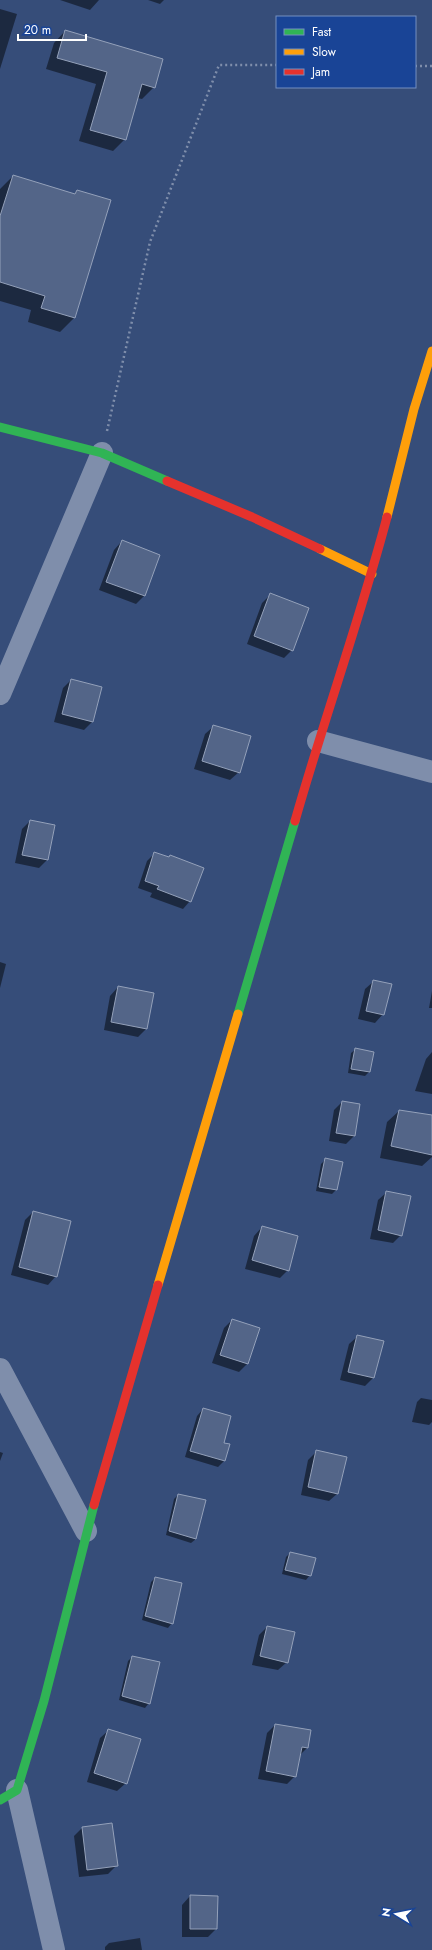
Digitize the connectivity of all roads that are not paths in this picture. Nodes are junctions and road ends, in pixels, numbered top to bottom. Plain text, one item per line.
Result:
1 (432, 351) edge
2 (0, 427) edge
3 (102, 453) junction
4 (372, 574) junction
5 (0, 694) edge
6 (318, 741) junction
7 (432, 772) edge
8 (0, 1369) edge
9 (86, 1531) junction
10 (8, 1795) edge
11 (54, 1950) edge

1 - 4 street
2 - 3 street
3 - 4 street
3 - 5 street
4 - 6 street
6 - 7 street
6 - 9 street
8 - 9 street
9 - 10 street
10 - 11 street

